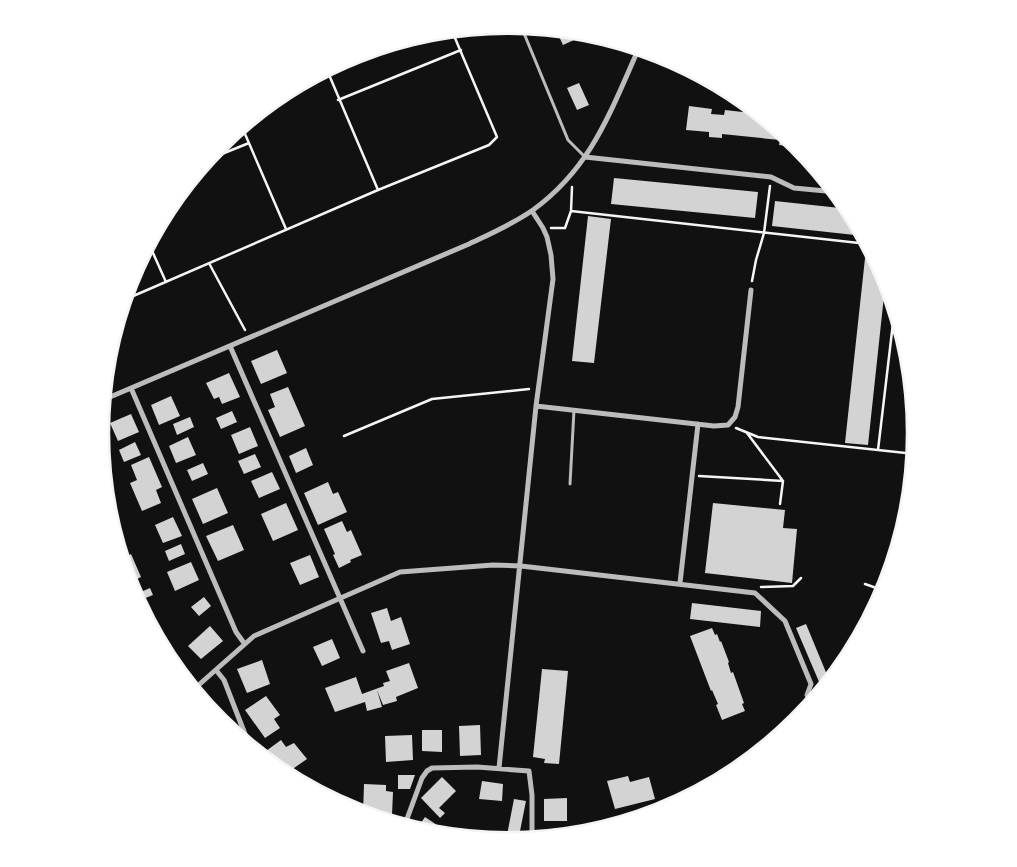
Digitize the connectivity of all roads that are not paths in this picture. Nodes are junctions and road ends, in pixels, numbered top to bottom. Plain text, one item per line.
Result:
1 (525, 35) edge
2 (636, 55) edge
3 (585, 157) junction
4 (827, 191) edge
5 (532, 211) junction
6 (750, 290) road end
7 (230, 346) junction
8 (131, 388) junction
9 (111, 397) edge
10 (536, 406) junction
11 (574, 410) junction
12 (698, 424) junction
13 (570, 484) dead end
14 (520, 566) junction
15 (680, 583) junction
16 (339, 598) junction
17 (244, 643) junction
18 (363, 651) dead end
19 (216, 670) junction
20 (198, 685) edge
21 (808, 698) edge
22 (245, 734) edge
23 (499, 768) junction
24 (406, 820) edge
25 (532, 832) edge

1 - 3 lane
2 - 3 street
3 - 4 street
3 - 5 street
5 - 7 street
5 - 10 street
6 - 12 street
7 - 8 street
7 - 16 street
8 - 9 street
8 - 17 street
10 - 11 street
10 - 14 street
11 - 12 street
11 - 13 lane
12 - 15 street
14 - 15 street
14 - 16 street
14 - 23 street
15 - 21 street
16 - 17 street
16 - 18 street
17 - 19 street
19 - 20 street
19 - 22 street
23 - 24 street
23 - 25 street

